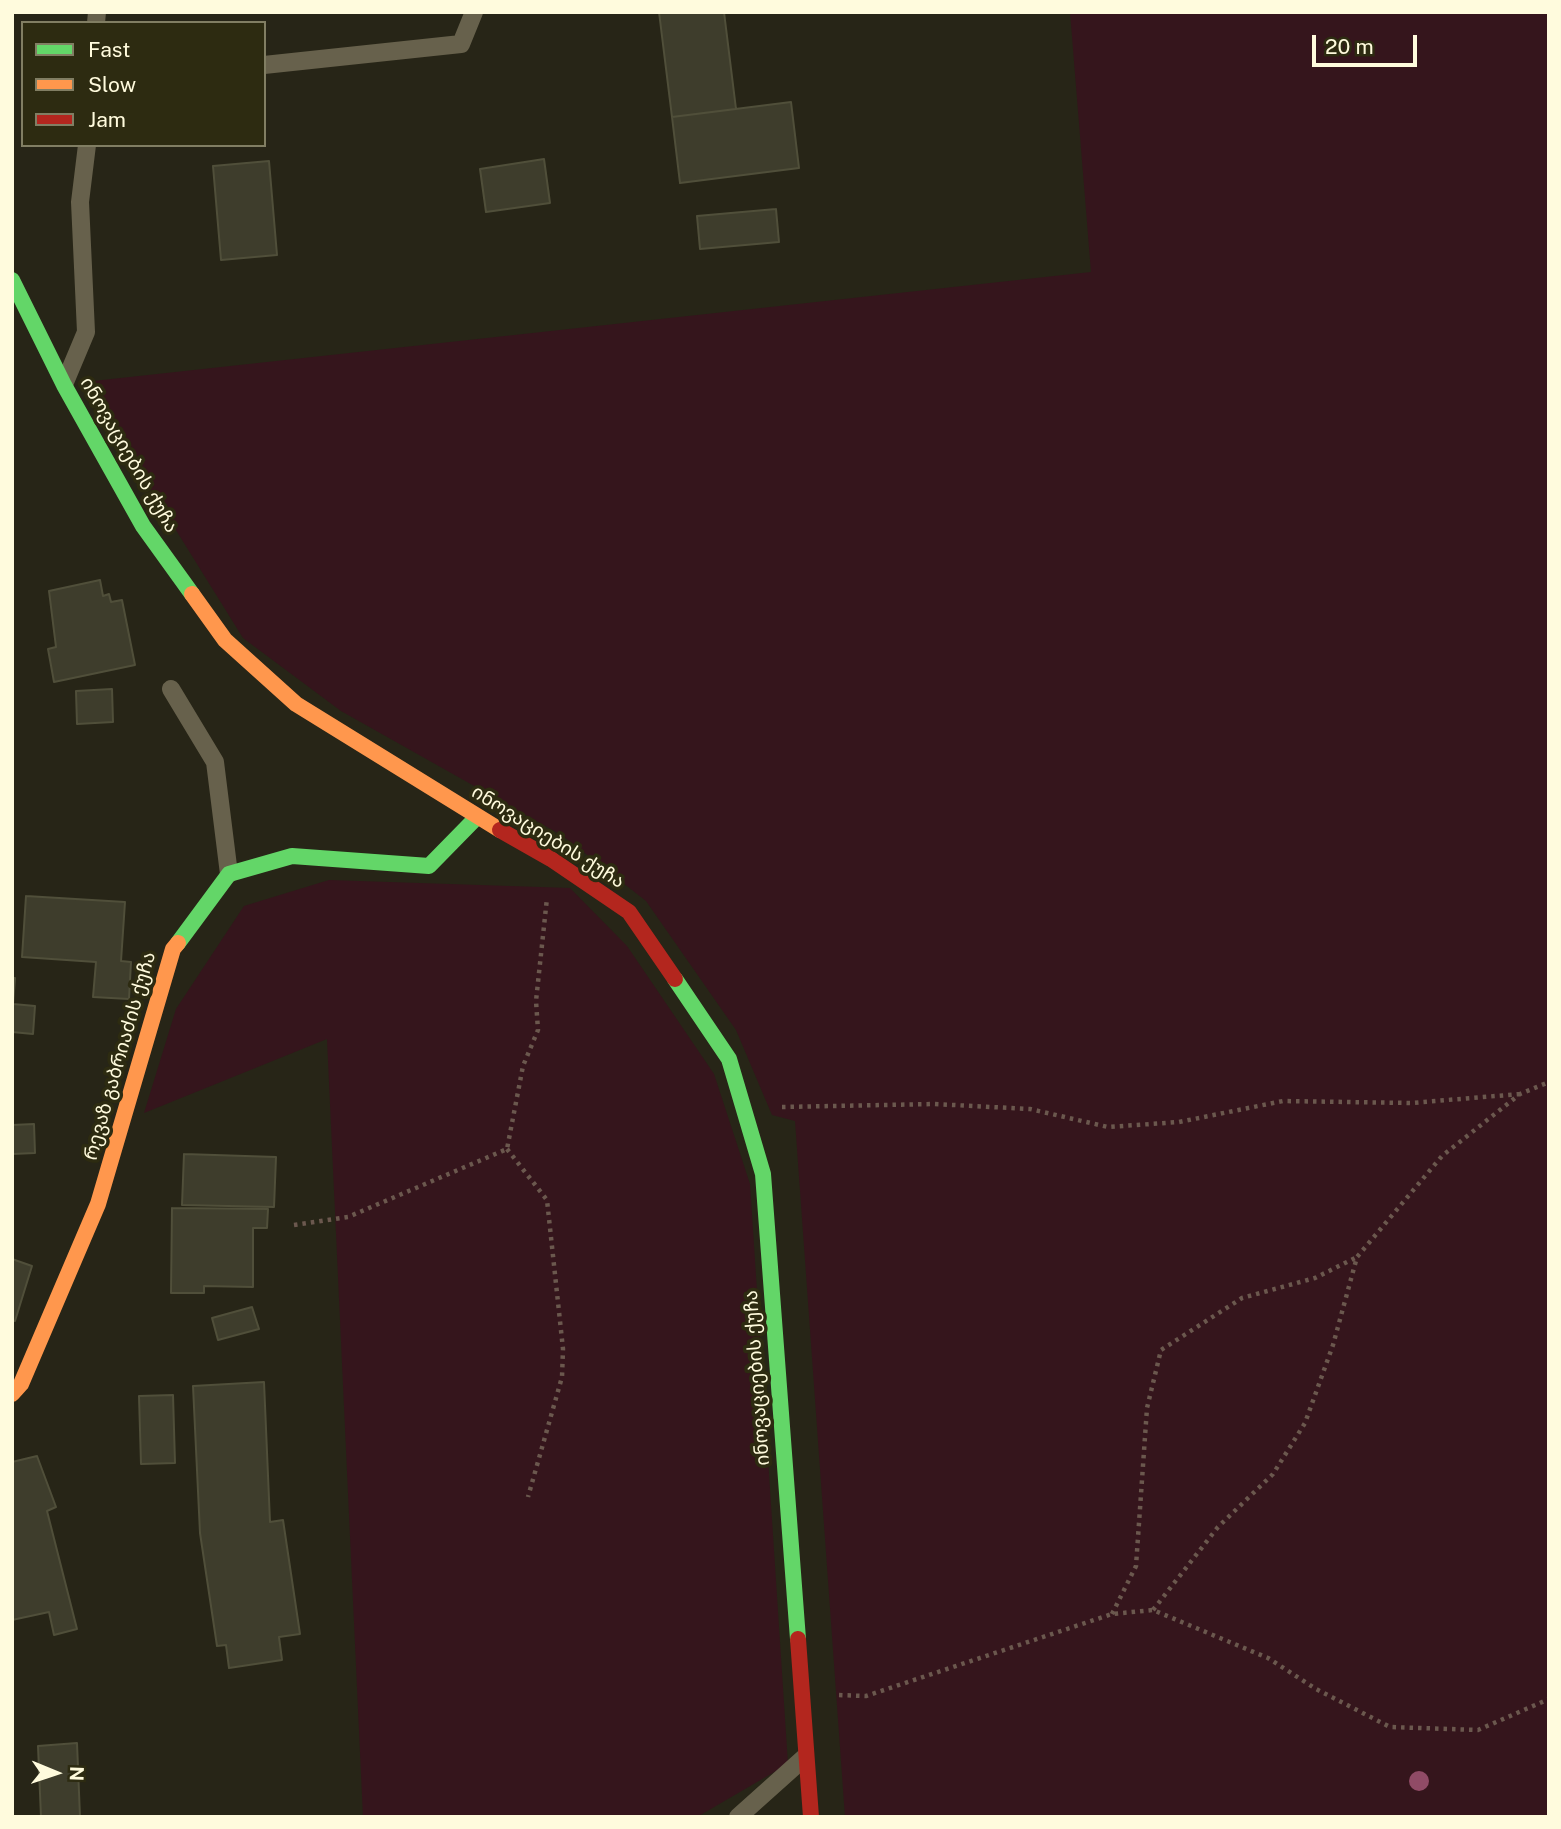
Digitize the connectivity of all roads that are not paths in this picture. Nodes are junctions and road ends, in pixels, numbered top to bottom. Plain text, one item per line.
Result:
1 (474, 12) edge
2 (266, 65) edge
3 (86, 147) edge
4 (12, 280) edge
5 (64, 384) junction
6 (171, 689) dead end
7 (477, 817) junction
8 (229, 874) junction
9 (12, 1394) edge
10 (805, 1757) junction
11 (738, 1817) edge
12 (811, 1817) edge

1 - 2 lane
3 - 5 lane
4 - 5 street, ინოვაციების ქუჩა
5 - 7 street, ინოვაციების ქუჩა
6 - 8 lane
7 - 8 street
7 - 10 street, ინოვაციების ქუჩა
8 - 9 street, რევაზ გაბრიაძის ქუჩა
10 - 11 lane
10 - 12 street, ინოვაციების ქუჩა

